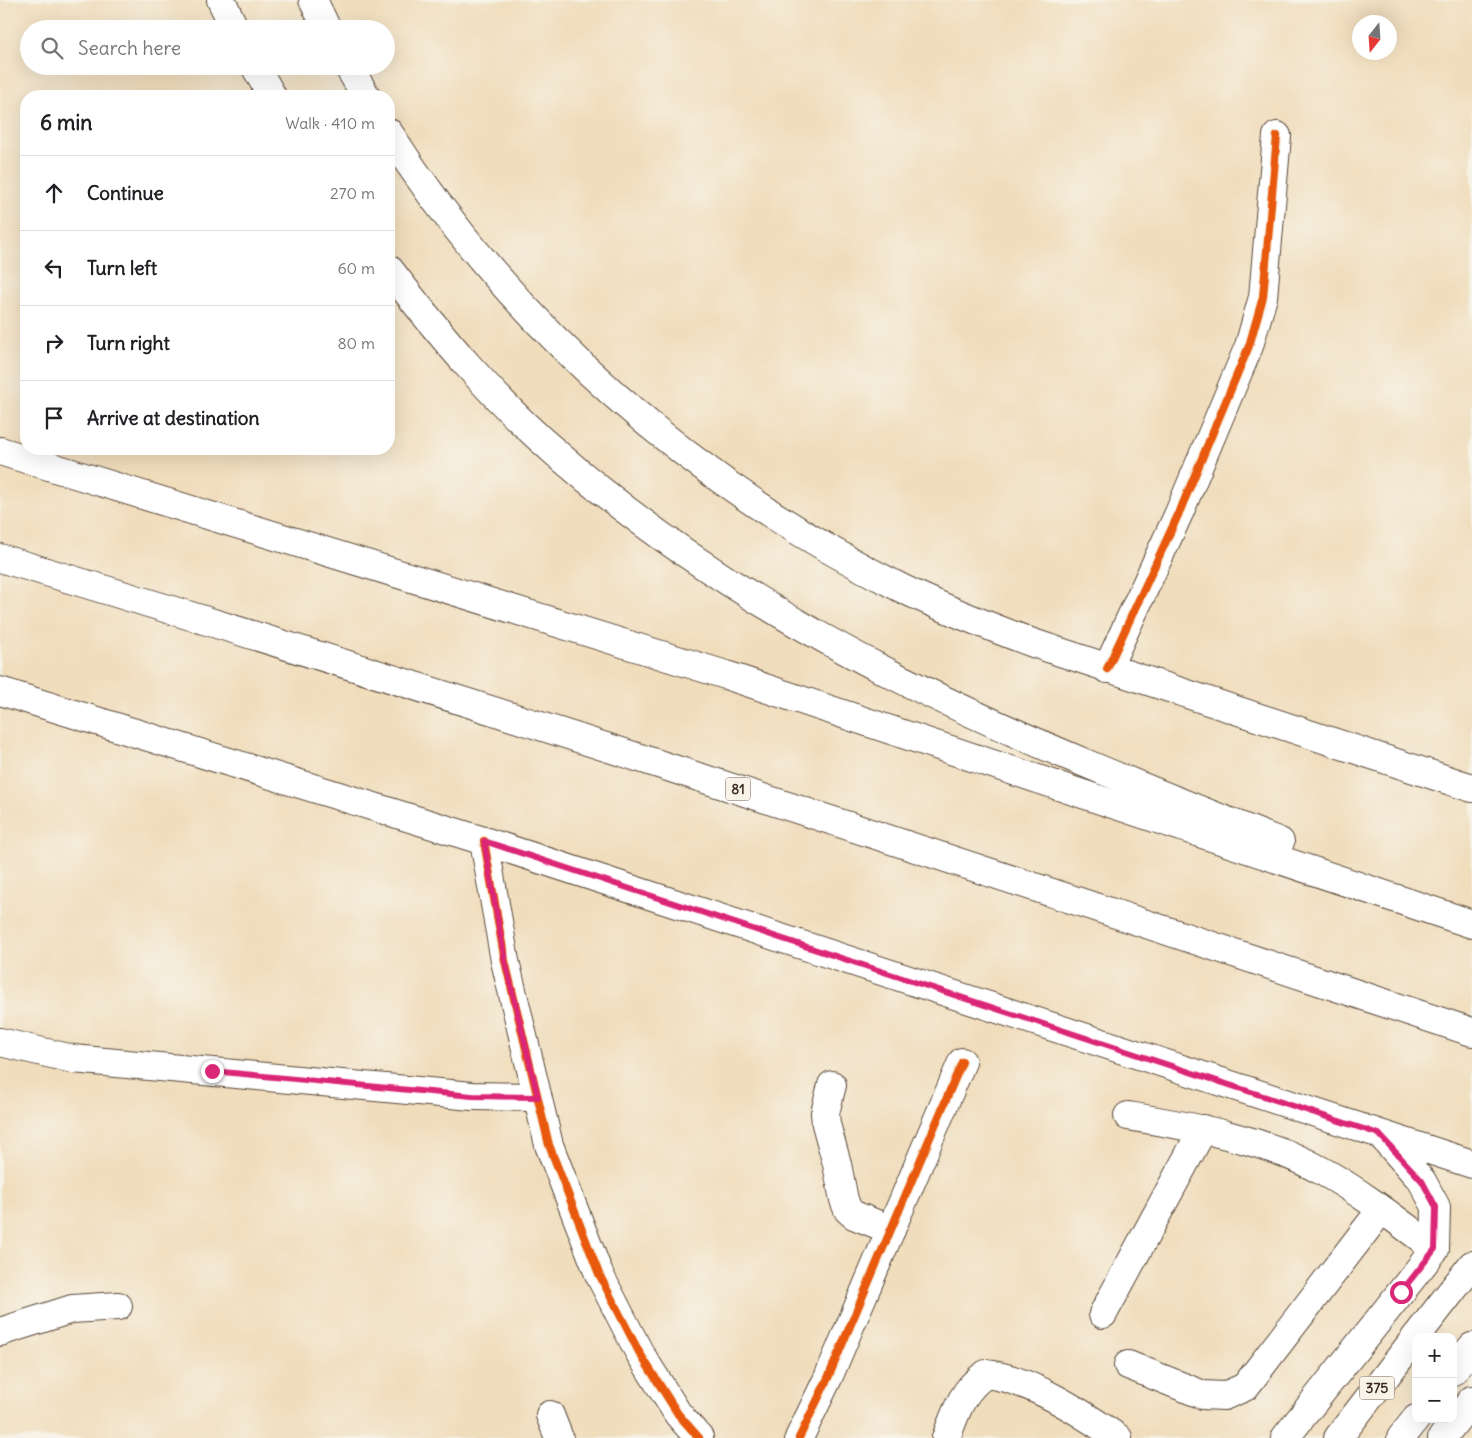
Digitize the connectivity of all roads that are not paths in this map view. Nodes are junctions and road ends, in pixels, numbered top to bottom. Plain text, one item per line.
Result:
1 (221, 0) edge
2 (313, 0) edge
3 (231, 20) edge
4 (323, 20) edge
5 (260, 75) edge
6 (353, 75) edge
7 (269, 90) edge
8 (362, 90) edge
9 (1277, 136) dead end
10 (395, 141) edge
11 (395, 277) edge
12 (0, 451) edge
13 (0, 558) edge
14 (1107, 669) junction
15 (0, 691) edge
16 (1472, 788) edge
17 (484, 841) junction
18 (1472, 918) edge
19 (1472, 924) edge
20 (1472, 1032) edge
21 (0, 1042) edge
22 (962, 1062) dead end
23 (832, 1085) dead end
24 (538, 1097) junction
25 (1128, 1116) dead end
26 (1202, 1129) junction
27 (1379, 1134) junction
28 (1472, 1164) edge
29 (1381, 1210) junction
30 (891, 1230) junction
31 (1435, 1249) junction
32 (1472, 1260) edge
33 (1472, 1265) edge
34 (118, 1306) dead end
35 (1103, 1314) dead end
36 (0, 1332) edge
37 (1419, 1333) edge
38 (1412, 1342) edge
39 (1472, 1347) edge
40 (1128, 1365) dead end
41 (1457, 1366) edge
42 (1472, 1400) edge
43 (1413, 1423) edge
44 (699, 1438) edge
45 (799, 1438) edge
46 (946, 1438) edge
47 (1118, 1438) edge
48 (1285, 1438) edge
49 (1338, 1438) edge
50 (1401, 1438) edge
51 (1442, 1438) edge

1 - 3 main road
2 - 4 main road
5 - 7 main road
6 - 8 main road
9 - 14 main road
10 - 14 main road
11 - 18 main road
12 - 19 main road
13 - 20 main road, 81
14 - 16 main road
15 - 17 main road
17 - 24 main road
17 - 27 main road
21 - 24 main road
22 - 30 main road
23 - 30 main road
24 - 44 main road
25 - 26 main road
26 - 29 main road
26 - 35 main road
27 - 28 main road
27 - 31 main road
29 - 31 main road
29 - 40 main road
30 - 45 main road
31 - 32 main road
31 - 48 main road, 375
33 - 37 main road, 375
34 - 36 main road
38 - 49 main road, 375
39 - 41 main road
42 - 51 main road
43 - 50 main road
46 - 47 main road

